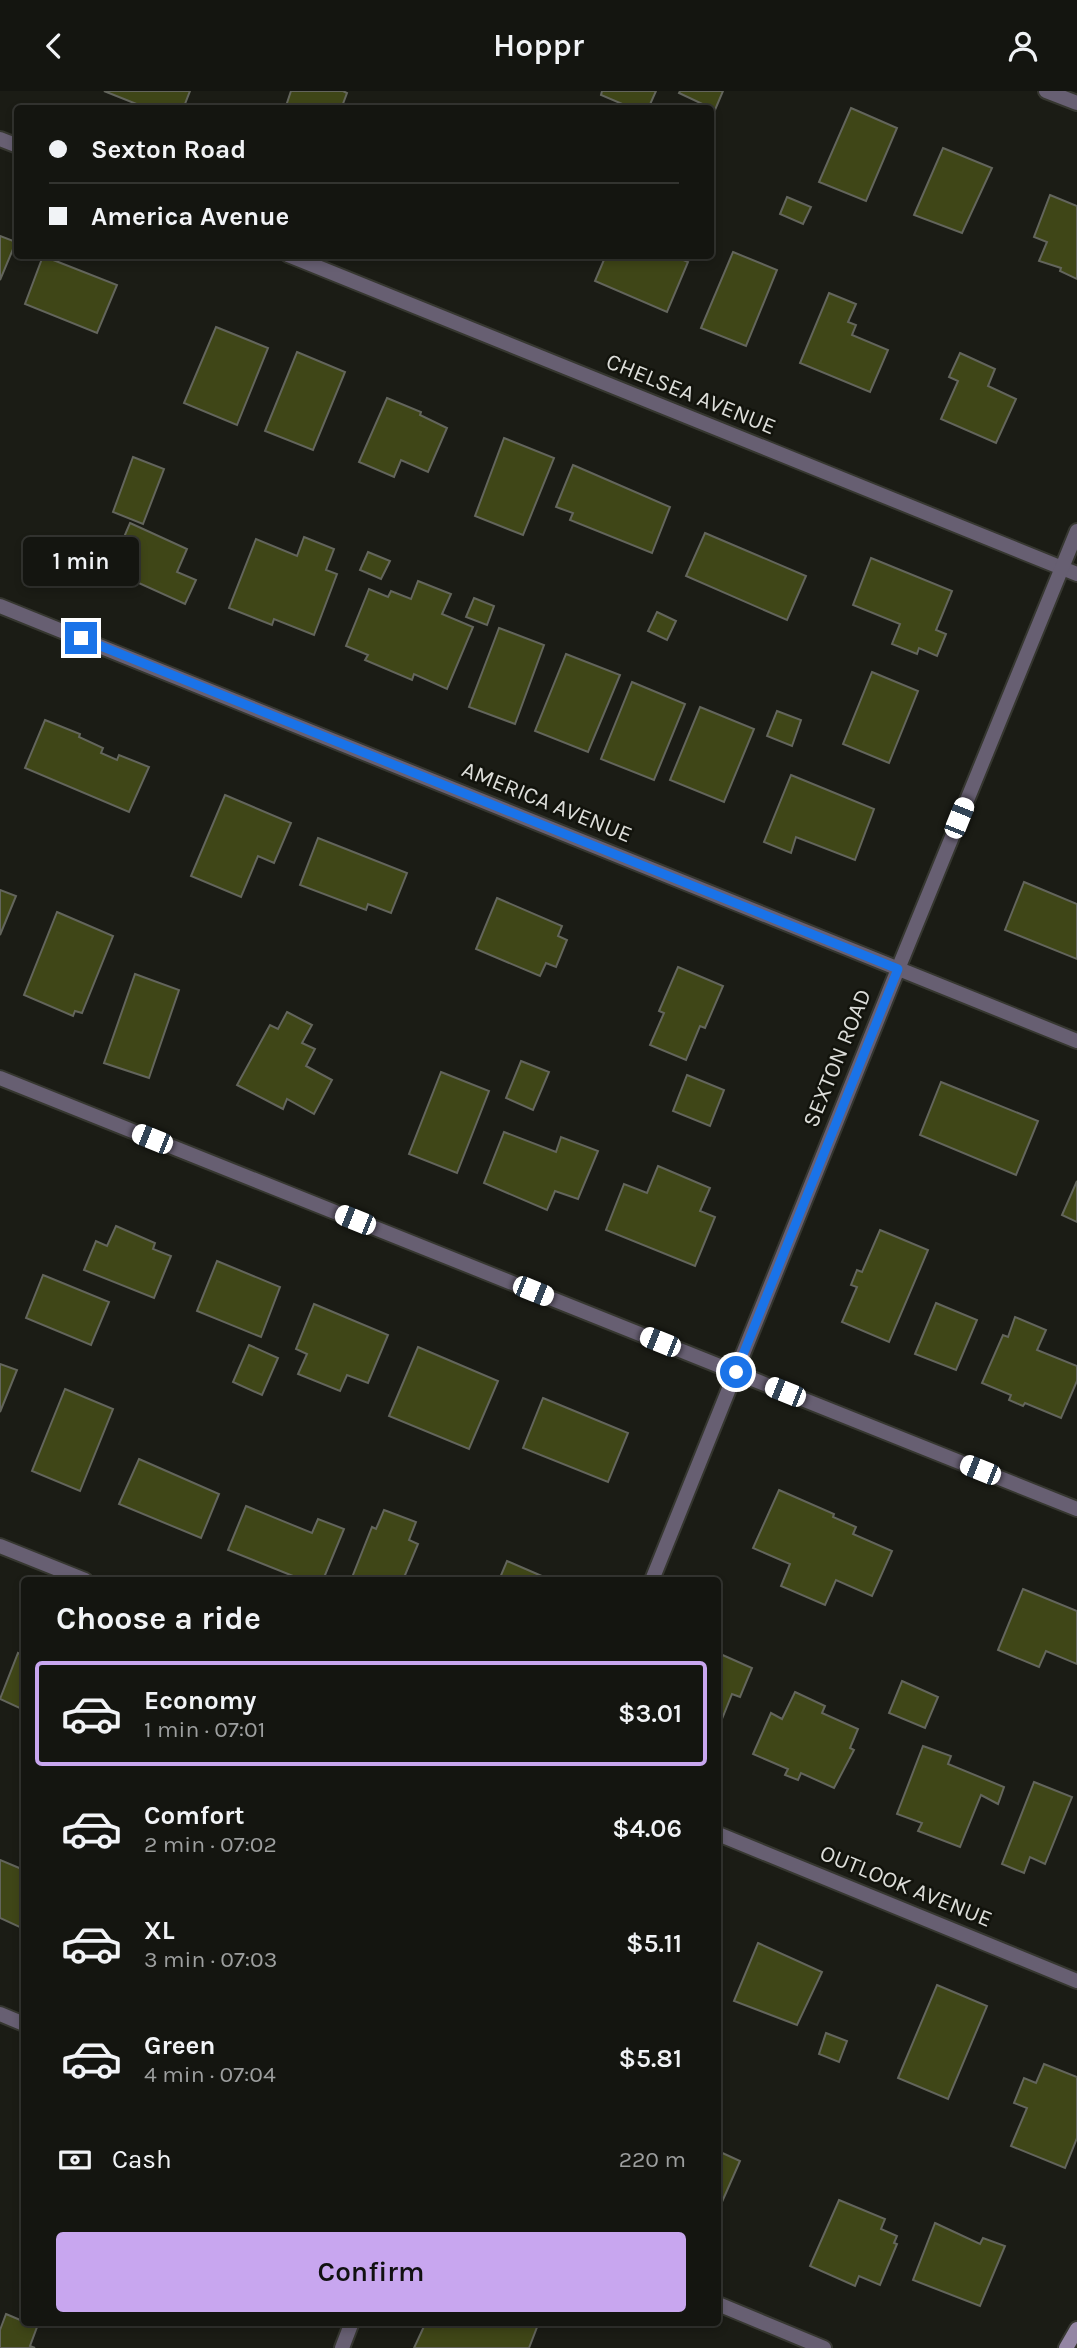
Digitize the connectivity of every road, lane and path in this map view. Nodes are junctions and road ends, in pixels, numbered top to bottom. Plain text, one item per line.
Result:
1 (1046, 91) edge
2 (1077, 103) edge
3 (298, 259) edge
4 (1077, 531) edge
5 (1062, 568) junction
6 (1077, 574) edge
7 (1, 610) edge
8 (898, 969) junction
9 (1077, 1041) edge
10 (0, 1078) edge
11 (736, 1372) junction
12 (1077, 1509) edge
13 (0, 1546) edge
14 (78, 1577) edge
15 (653, 1577) edge
16 (721, 1835) edge
17 (1077, 1981) edge
18 (0, 2014) edge
19 (21, 2023) edge
20 (721, 2305) edge
21 (350, 2326) edge
22 (1077, 2329) edge
23 (342, 2348) edge
24 (824, 2348) edge
25 (1066, 2348) edge

1 - 2 street
3 - 5 street, CHELSEA AVENUE
4 - 5 street, SEXTON ROAD
5 - 6 street, CHELSEA AVENUE
5 - 8 street, SEXTON ROAD
7 - 8 street, AMERICA AVENUE
8 - 9 street, AMERICA AVENUE
8 - 11 street, SEXTON ROAD
10 - 11 street
11 - 12 street
11 - 15 street, SEXTON ROAD
13 - 14 street
16 - 17 street, OUTLOOK AVENUE
18 - 19 street
20 - 24 street
21 - 23 street
22 - 25 main road

